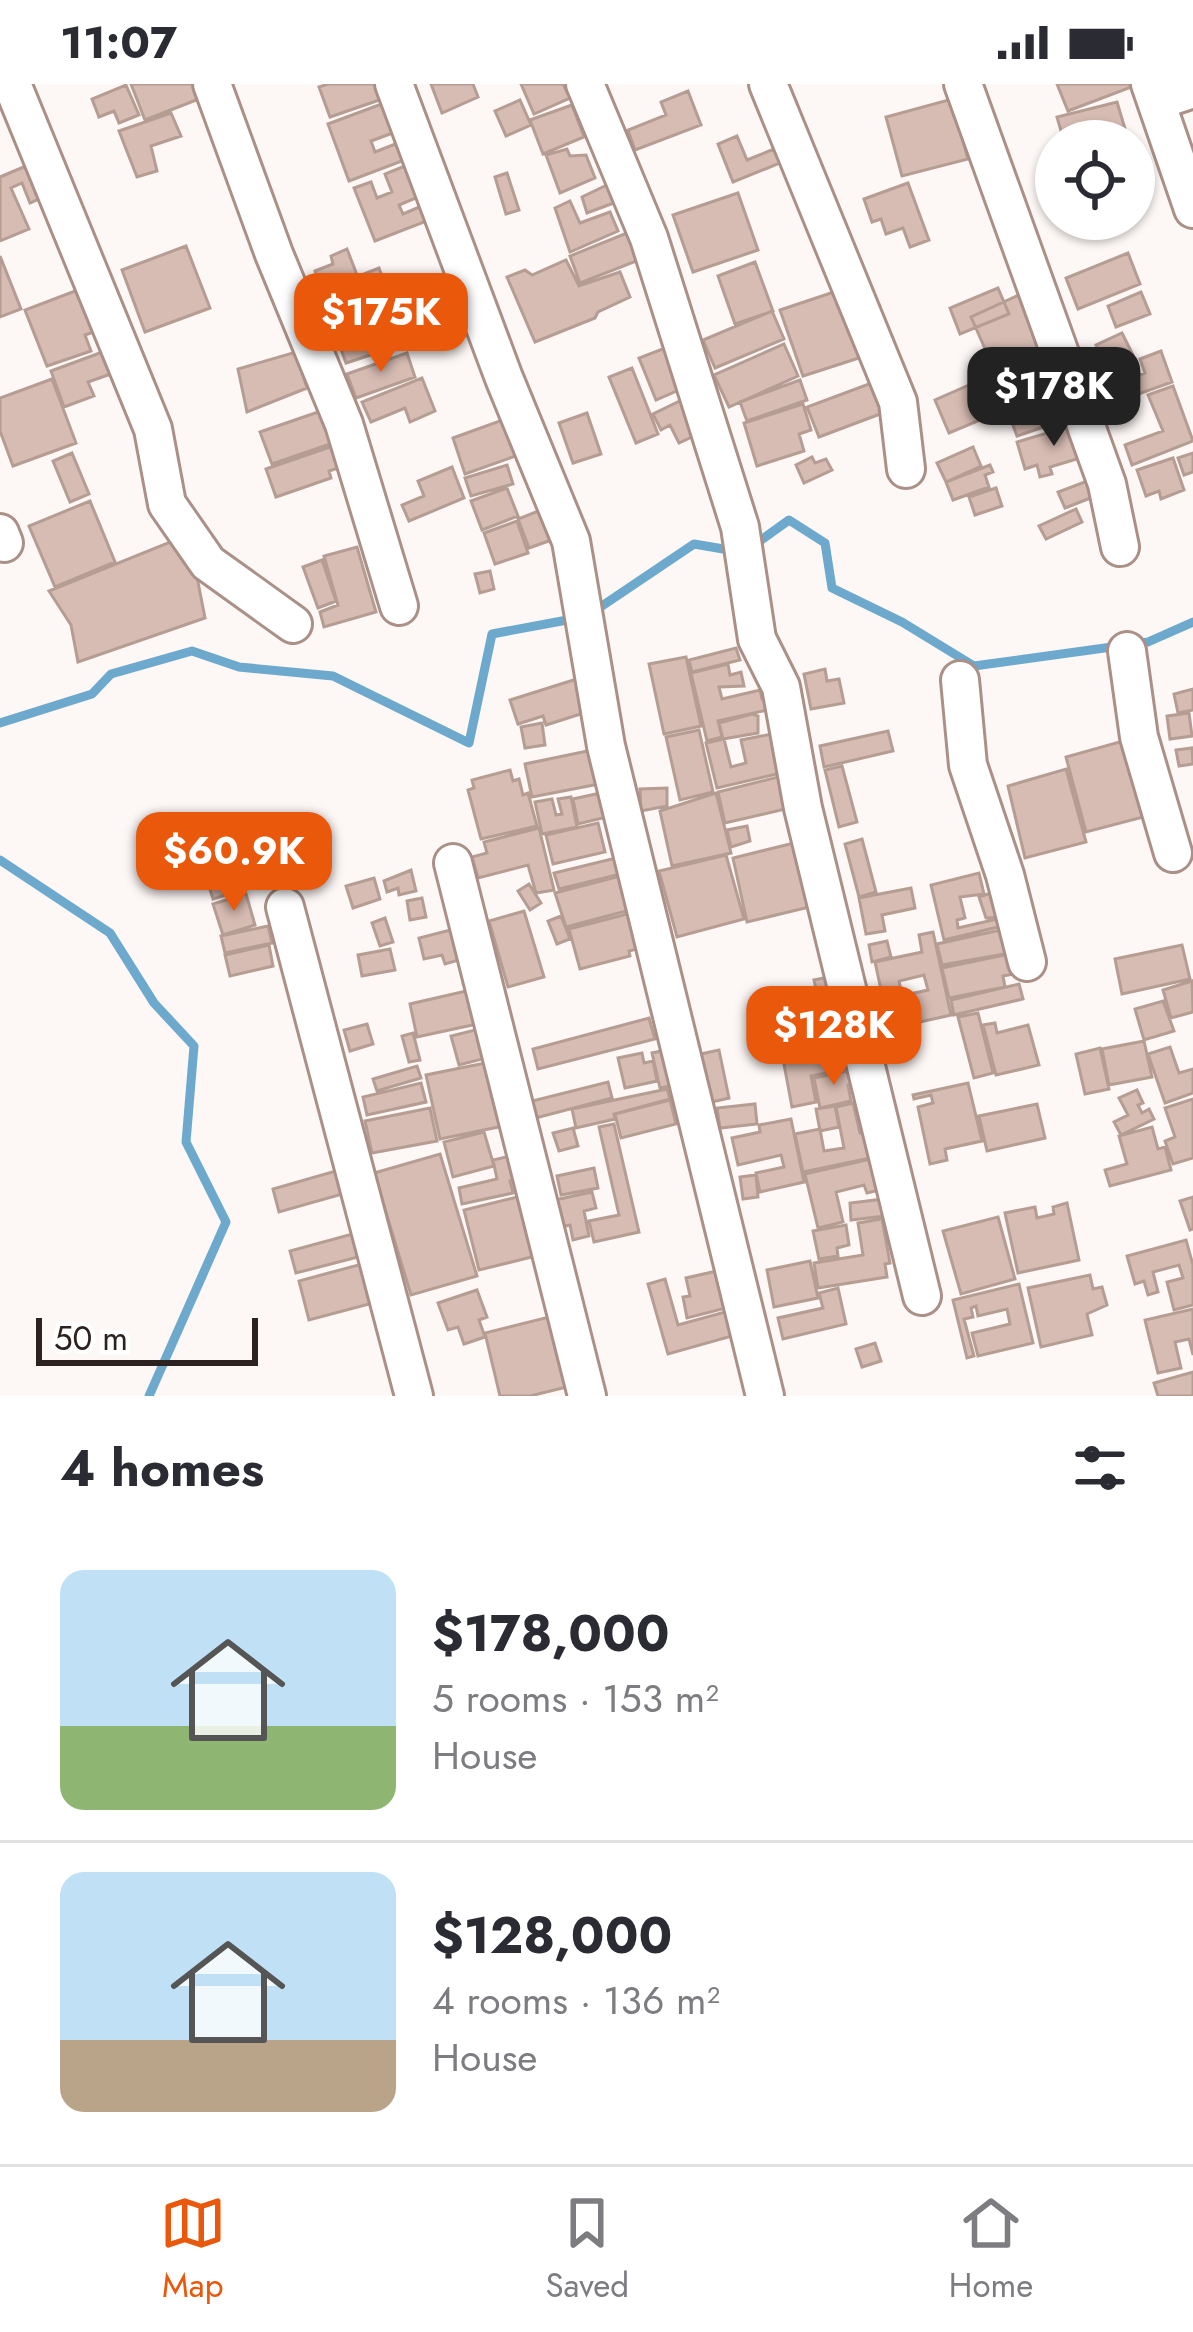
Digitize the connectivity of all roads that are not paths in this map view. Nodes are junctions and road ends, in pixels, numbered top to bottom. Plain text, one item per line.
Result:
1 (12, 84) edge
2 (212, 84) edge
3 (394, 84) edge
4 (585, 84) edge
5 (768, 84) edge
6 (963, 84) edge
7 (1193, 89) edge
8 (1153, 93) edge
9 (1193, 208) edge
10 (906, 469) dead end
11 (1120, 547) dead end
12 (399, 606) dead end
13 (293, 624) dead end
14 (1127, 651) dead end
15 (960, 680) dead end
16 (1173, 853) dead end
17 (453, 863) dead end
18 (284, 907) dead end
19 (1027, 962) dead end
20 (922, 1296) dead end
21 (414, 1396) edge
22 (587, 1396) edge
23 (765, 1396) edge

1 - 13 street
2 - 12 street
3 - 23 street
4 - 20 street
5 - 10 street
6 - 11 street
7 - 8 street
8 - 9 street
14 - 16 street
15 - 19 street
17 - 22 street
18 - 21 street

